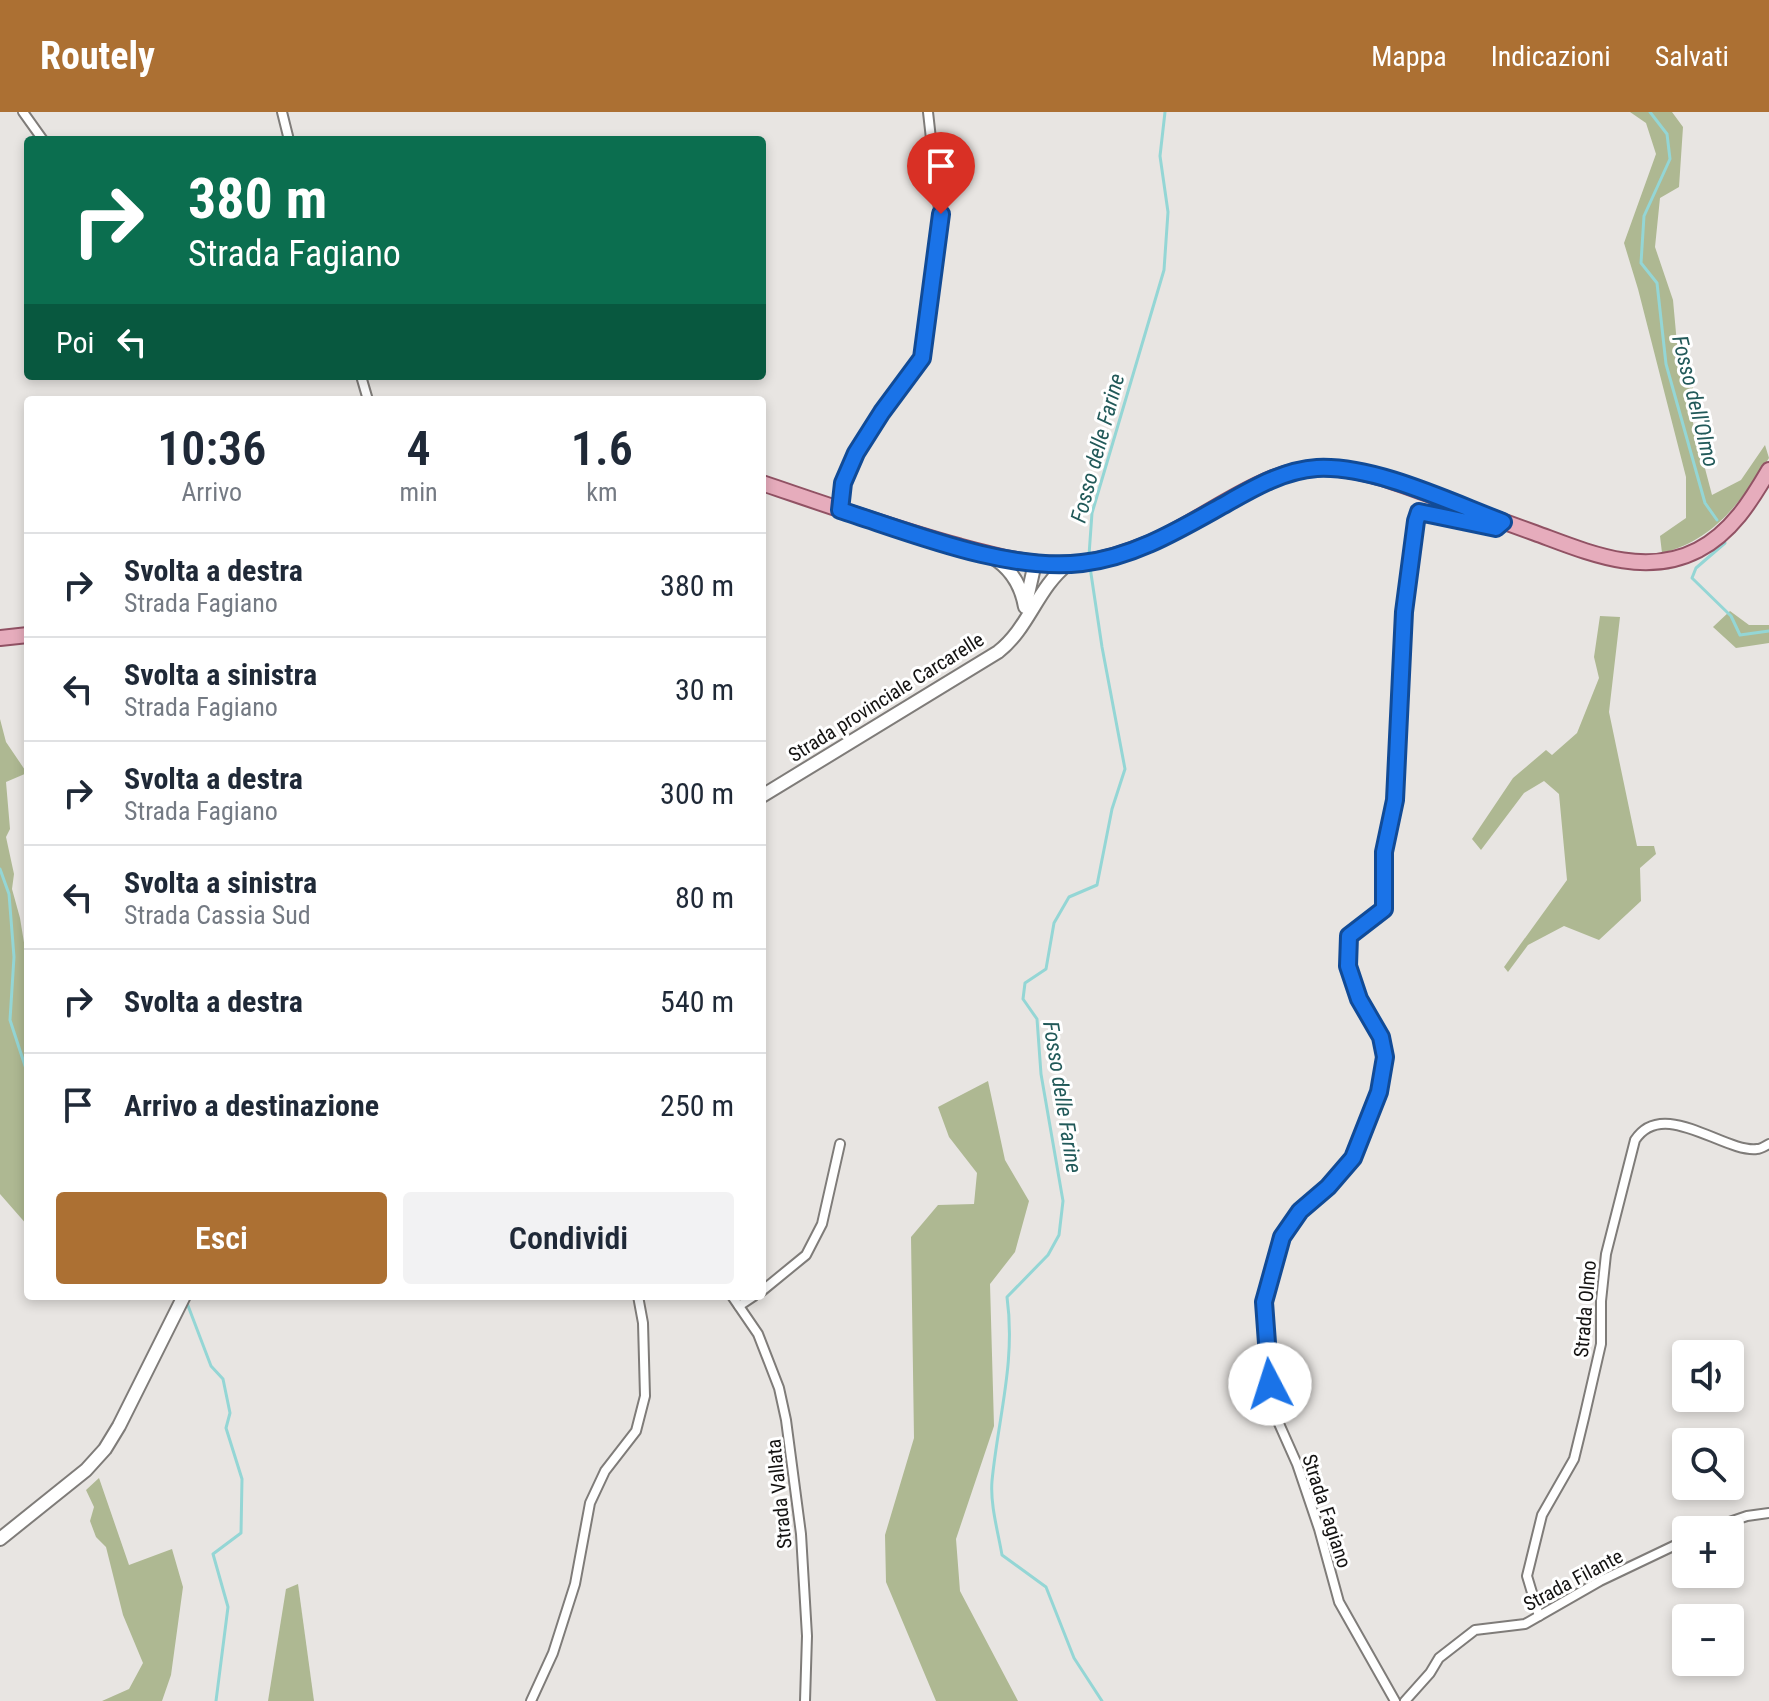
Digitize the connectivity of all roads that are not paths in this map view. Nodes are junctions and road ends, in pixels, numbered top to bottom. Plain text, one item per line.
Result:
1 (23, 112) edge
2 (282, 112) edge
3 (928, 112) edge
4 (40, 136) edge
5 (288, 136) edge
6 (1769, 470) edge
7 (766, 484) edge
8 (840, 510) junction
9 (1503, 522) junction
10 (988, 554) junction
11 (1035, 563) junction
12 (1076, 564) junction
13 (1037, 599) junction
14 (1025, 607) junction
15 (1024, 623) junction
16 (24, 635) edge
17 (0, 638) edge
18 (766, 794) edge
19 (840, 1144) dead end
20 (1769, 1144) edge
21 (766, 1288) edge
22 (182, 1300) edge
23 (639, 1300) edge
24 (735, 1300) edge
25 (748, 1300) edge
26 (739, 1306) junction
27 (1769, 1513) edge
28 (1744, 1517) edge
29 (0, 1539) edge
30 (1672, 1547) edge
31 (1539, 1616) junction
32 (531, 1701) edge
33 (805, 1701) edge
34 (1395, 1701) edge
35 (1405, 1701) edge

1 - 4 street
2 - 5 street
3 - 8 street
6 - 9 main road
7 - 8 main road
8 - 10 main road
9 - 12 main road
9 - 34 street, Strada Fagiano
10 - 11 main road
10 - 14 main road
11 - 12 main road
11 - 13 main road
11 - 14 main road
12 - 13 main road, Strada provinciale Carcarelle
13 - 15 main road, Strada provinciale Carcarelle
14 - 15 main road
15 - 18 main road, Strada provinciale Carcarelle
16 - 17 main road
19 - 21 street
20 - 31 street, Strada Olmo
22 - 29 main road
23 - 32 street
24 - 26 street, Strada Vallata
25 - 26 street
26 - 33 street, Strada Vallata
27 - 28 street
30 - 31 street, Strada Filante
31 - 35 street, Strada Filante

